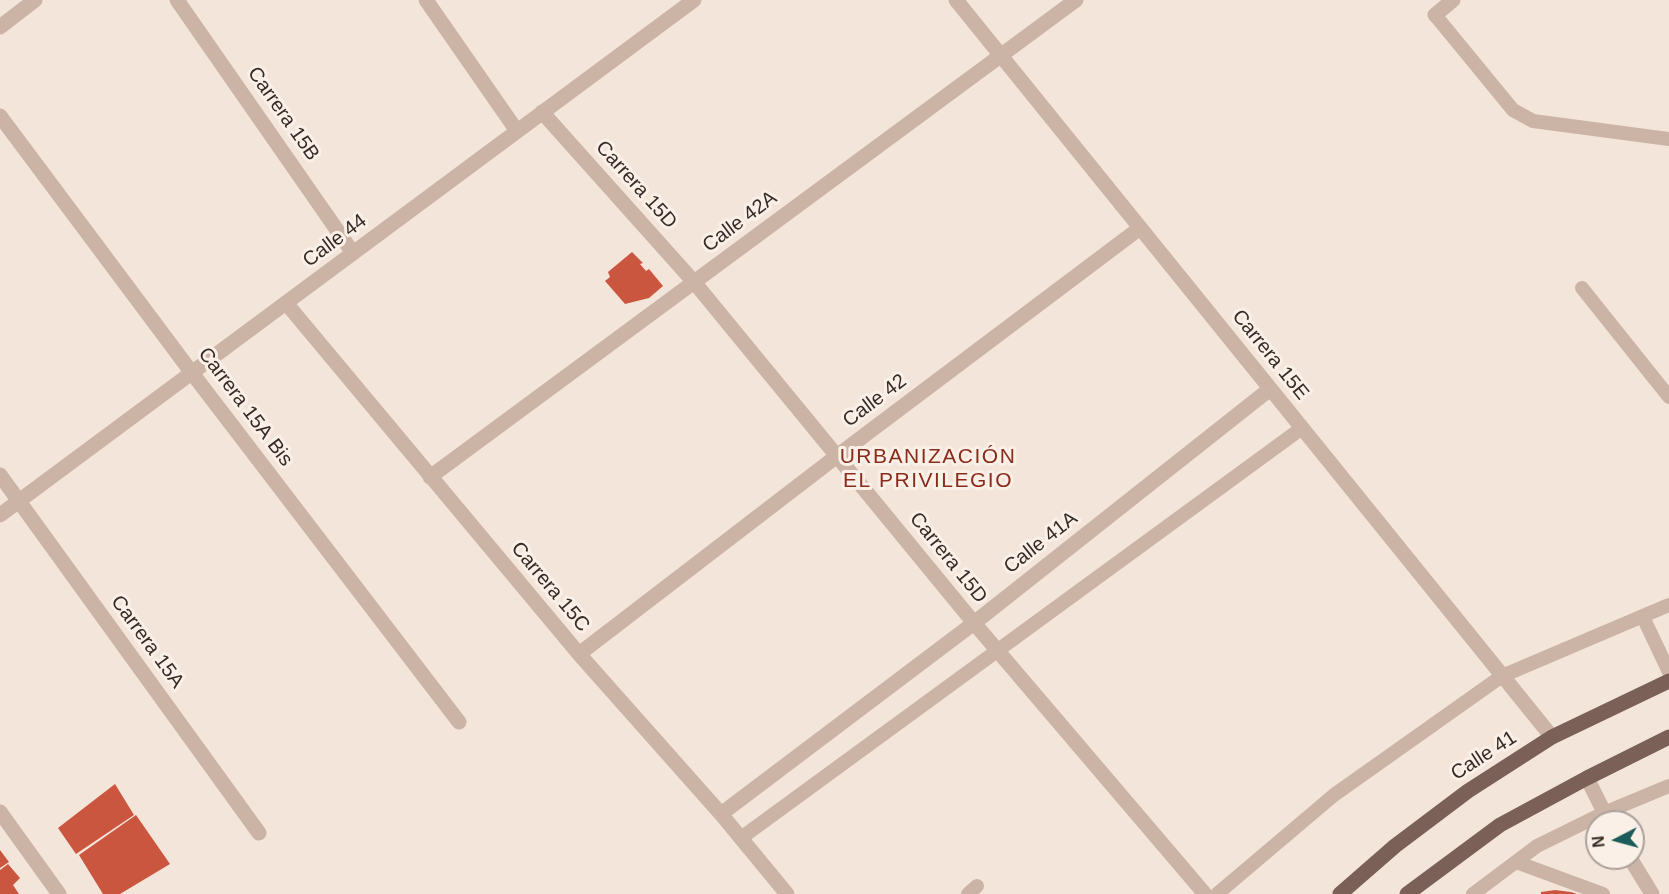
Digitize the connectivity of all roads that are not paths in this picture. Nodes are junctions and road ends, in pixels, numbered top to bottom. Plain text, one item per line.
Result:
1 (35, 0) edge
2 (177, 0) edge
3 (426, 0) edge
4 (956, 0) edge
5 (1076, 0) edge
6 (1453, 0) edge
7 (686, 2) edge
8 (1435, 15) joint
9 (0, 27) edge
10 (1000, 54) junction
11 (542, 112) junction
12 (0, 116) edge
13 (517, 131) junction
14 (1669, 139) edge
15 (1140, 228) junction
16 (353, 253) junction
17 (694, 282) junction
18 (1582, 288) dead end
19 (286, 303) junction
20 (192, 373) junction
21 (1270, 389) junction
22 (1669, 397) edge
23 (1302, 428) junction
24 (837, 456) junction
25 (0, 475) edge
26 (430, 477) junction
27 (19, 501) junction
28 (0, 515) edge
29 (1669, 605) edge
30 (1643, 617) junction
31 (974, 623) junction
32 (999, 652) junction
33 (579, 654) junction
34 (1669, 672) edge
35 (1503, 676) junction
36 (1669, 681) edge
37 (459, 722) dead end
38 (1552, 737) junction
39 (1669, 737) edge
40 (1587, 778) junction
41 (1669, 786) edge
42 (1602, 810) edge
43 (1622, 810) edge
44 (0, 812) edge
45 (721, 814) junction
46 (1585, 827) edge
47 (259, 833) dead end
48 (741, 838) junction
49 (1516, 862) junction
50 (1637, 870) edge
51 (59, 894) edge
52 (787, 894) edge
53 (1205, 894) edge
54 (1216, 894) edge
55 (1340, 894) edge
56 (1407, 894) edge
57 (1473, 894) edge
58 (1603, 894) edge
59 (1652, 894) edge

1 - 9 street
2 - 16 street, Carrera 15B
3 - 13 street
4 - 10 street, Carrera 15E
5 - 10 street, Calle 42A
6 - 8 street
7 - 11 street, Calle 44
8 - 14 lane
10 - 15 street, Carrera 15E
10 - 17 street, Calle 42A
11 - 13 street, Calle 44
11 - 17 street, Carrera 15D
12 - 20 street, Carrera 15A Bis
13 - 16 street, Calle 44
15 - 21 street, Carrera 15E
15 - 24 street, Calle 42
16 - 19 street, Calle 44
17 - 24 street, Carrera 15D
17 - 26 street, Calle 42A
18 - 22 lane
19 - 20 street, Calle 44
19 - 26 street, Carrera 15C
20 - 27 street, Calle 44
20 - 37 street, Carrera 15A Bis
21 - 23 street, Carrera 15E
21 - 31 street, Calle 41A
23 - 32 lane
23 - 35 street, Carrera 15E
24 - 31 street, Carrera 15D
24 - 33 street, Calle 42
25 - 27 street, Carrera 15A
26 - 33 street, Carrera 15C
27 - 28 street, Calle 44
27 - 47 street, Carrera 15A
29 - 30 lane
30 - 34 lane
30 - 35 lane
31 - 32 street, Carrera 15D
31 - 45 street, Calle 41A
32 - 48 lane
32 - 53 street, Carrera 15D
33 - 45 street, Carrera 15C
35 - 38 street, Carrera 15E
35 - 54 lane
36 - 38 main road, Calle 41
38 - 55 main road, Calle 41
39 - 40 main road
40 - 42 street
40 - 56 main road
41 - 43 lane
44 - 51 street
45 - 48 street, Carrera 15C
46 - 49 lane
48 - 52 street, Carrera 15C
49 - 57 lane
49 - 58 lane
50 - 59 street

